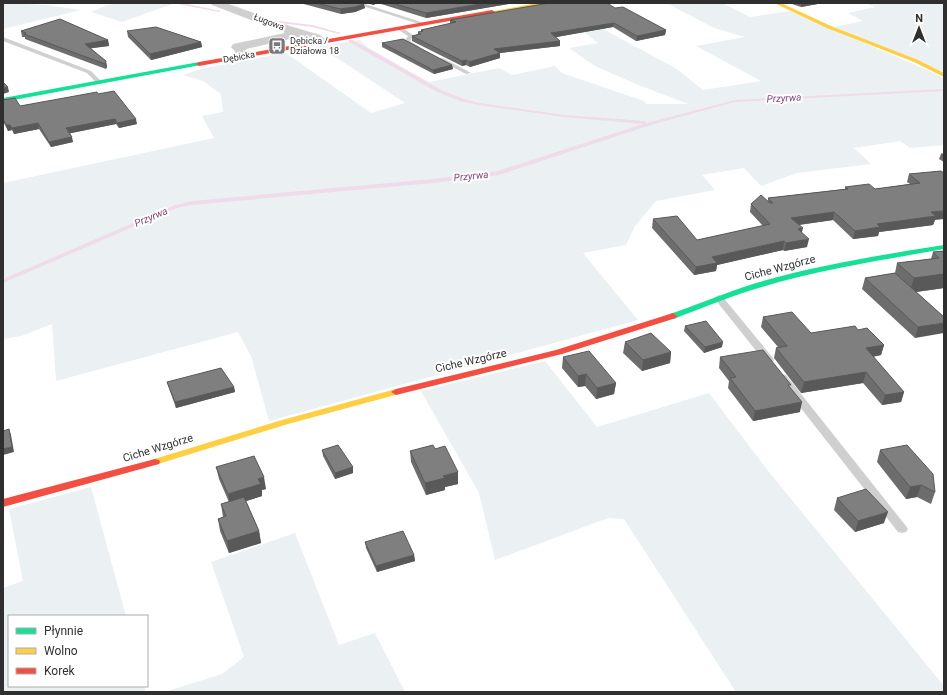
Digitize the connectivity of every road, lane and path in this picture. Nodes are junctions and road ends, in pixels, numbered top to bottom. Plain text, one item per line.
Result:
1 (216, 3) edge
2 (356, 3) edge
3 (546, 3) edge
4 (777, 3) edge
5 (424, 24) junction
6 (399, 28) junction
7 (300, 33) junction
8 (3, 39) edge
9 (322, 41) junction
10 (427, 52) edge
11 (245, 56) junction
12 (434, 56) edge
13 (468, 73) dead end
14 (944, 75) edge
15 (100, 82) junction
16 (3, 100) edge
17 (944, 247) edge
18 (719, 298) junction
19 (3, 503) edge
20 (902, 529) dead end

1 - 7 street, Ługowa
2 - 5 lane
3 - 5 street, Dębicka
4 - 14 street
5 - 6 street, Dębicka
6 - 9 street, Dębicka
6 - 10 lane
7 - 9 street, Ługowa
7 - 11 street
8 - 15 lane
9 - 11 street, Dębicka
11 - 15 street, Dębicka
12 - 13 lane
15 - 16 street, Dębicka
17 - 18 street, Ciche Wzgórze
18 - 19 street, Ciche Wzgórze
18 - 20 lane

